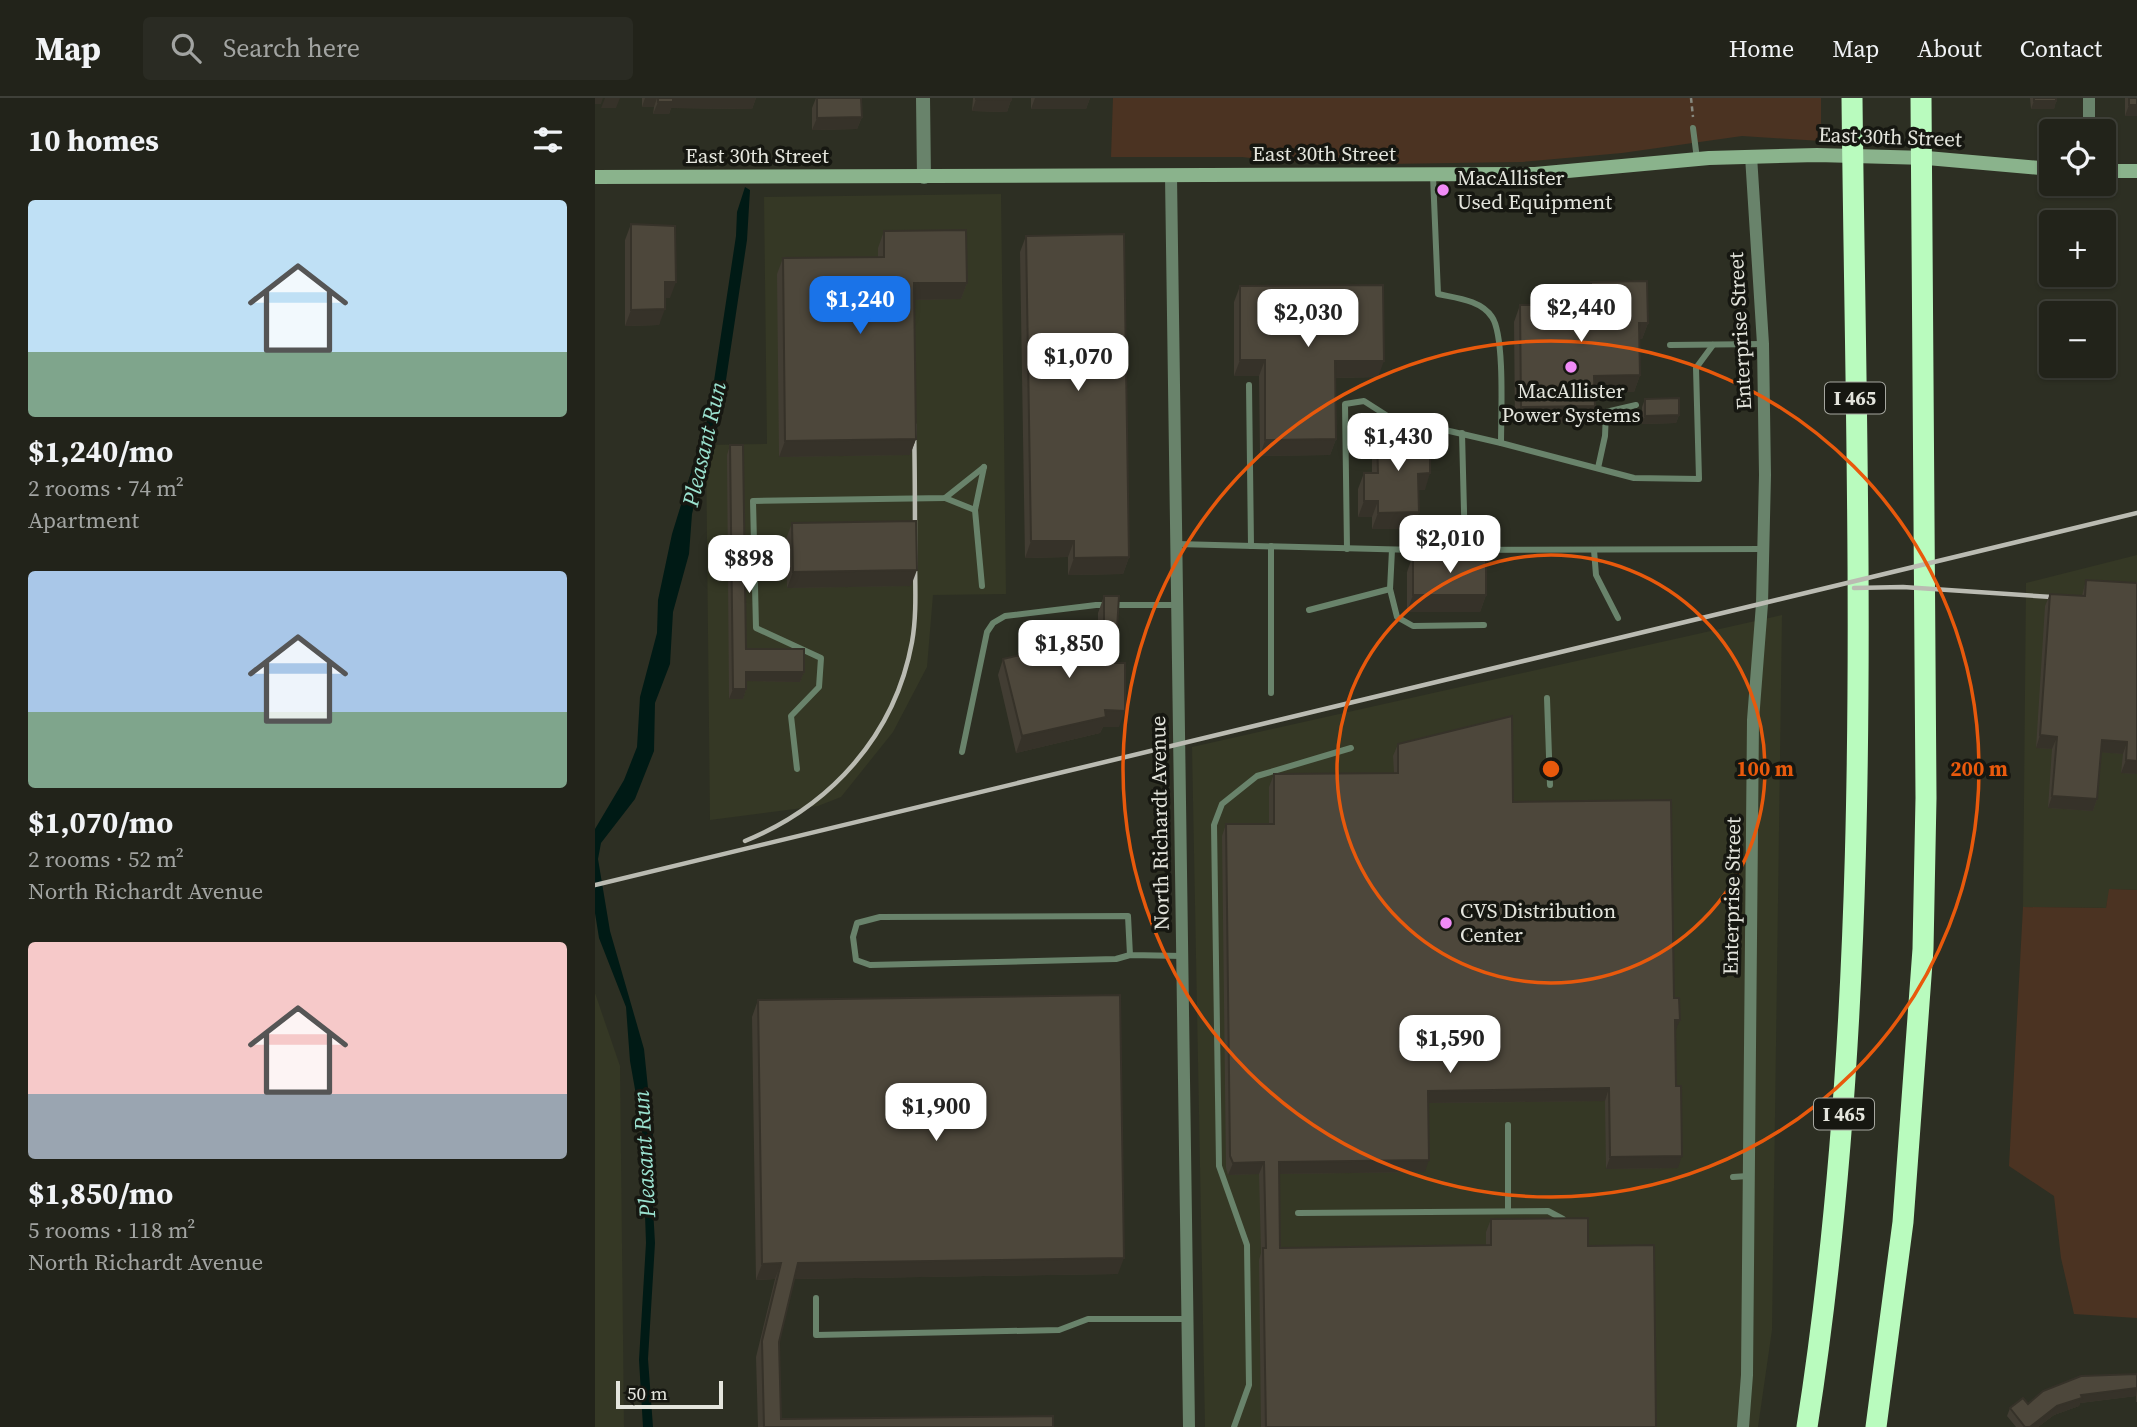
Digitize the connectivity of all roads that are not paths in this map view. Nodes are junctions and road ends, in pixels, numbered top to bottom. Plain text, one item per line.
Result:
1 (923, 98) edge
2 (2089, 98) edge
3 (1852, 108) edge
4 (1921, 108) edge
5 (2089, 119) edge
6 (1693, 128) road end
7 (1751, 156) junction
8 (1697, 159) junction
9 (2039, 168) edge
10 (2116, 171) edge
11 (2137, 171) edge
12 (1433, 174) junction
13 (1171, 176) junction
14 (595, 177) edge
15 (924, 177) junction
16 (1763, 344) junction
17 (1670, 345) dead end
18 (1713, 345) junction
19 (1248, 385) dead end
20 (1636, 405) dead end
21 (1462, 433) junction
22 (1501, 443) junction
23 (1598, 468) junction
24 (945, 498) junction
25 (975, 510) junction
26 (1177, 544) junction
27 (1251, 546) junction
28 (1271, 547) junction
29 (1347, 549) junction
30 (1764, 549) junction
31 (1392, 550) junction
32 (1465, 550) junction
33 (1594, 550) junction
34 (982, 586) dead end
35 (1390, 589) junction
36 (1178, 605) junction
37 (1309, 610) dead end
38 (1618, 618) dead end
39 (1484, 625) dead end
40 (1271, 693) dead end
41 (1547, 698) dead end
42 (1351, 748) dead end
43 (962, 752) dead end
44 (797, 769) dead end
45 (1551, 785) dead end
46 (1130, 955) junction
47 (1182, 956) junction
48 (1508, 1125) dead end
49 (1748, 1176) junction
50 (1733, 1177) dead end
51 (1508, 1211) junction
52 (1298, 1213) dead end
53 (1563, 1219) edge
54 (816, 1298) dead end
55 (1188, 1320) junction
56 (1189, 1427) edge
57 (1234, 1427) edge
58 (1743, 1427) edge
59 (1807, 1427) edge
60 (1876, 1427) edge

1 - 15 street
2 - 5 street
3 - 59 highway, I 465
4 - 60 highway
6 - 8 lane
7 - 8 main road, East 30th Street
7 - 9 main road, East 30th Street
7 - 16 street, Enterprise Street
8 - 12 main road, East 30th Street
10 - 11 main road
12 - 13 main road, East 30th Street
12 - 22 lane
13 - 15 main road, East 30th Street
13 - 26 street, North Richardt Avenue
14 - 15 main road, East 30th Street
16 - 18 lane
16 - 30 street, Enterprise Street
17 - 18 lane
18 - 23 lane
19 - 27 lane
20 - 23 lane
21 - 22 lane
21 - 29 lane
21 - 32 lane
22 - 23 lane
24 - 25 lane
24 - 25 lane
24 - 44 lane
25 - 34 lane
26 - 27 lane
26 - 36 street, North Richardt Avenue
27 - 28 lane
28 - 29 lane
28 - 40 lane
29 - 31 lane
30 - 33 lane
30 - 49 street, Enterprise Street
31 - 32 lane
31 - 35 lane
32 - 33 lane
33 - 38 lane
35 - 37 lane
35 - 39 lane
36 - 43 lane
36 - 47 street, North Richardt Avenue
41 - 45 lane
42 - 57 lane
46 - 46 lane
46 - 47 lane
47 - 55 street, North Richardt Avenue
48 - 51 lane
49 - 50 lane
49 - 58 street, Enterprise Street
51 - 52 lane
51 - 53 lane
54 - 55 lane
55 - 56 street, North Richardt Avenue

